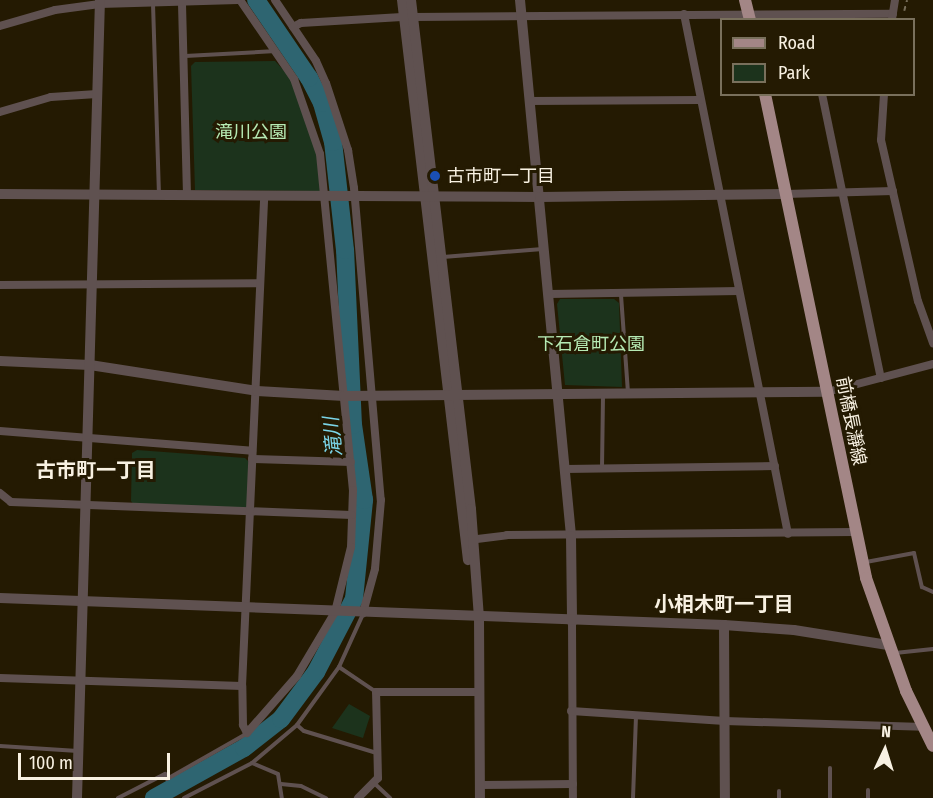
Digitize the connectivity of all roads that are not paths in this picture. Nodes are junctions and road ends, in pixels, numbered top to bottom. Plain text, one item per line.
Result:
1 (239, 0) edge
2 (275, 0) edge
3 (402, 0) edge
4 (411, 0) edge
5 (520, 0) edge
6 (746, 0) edge
7 (895, 0) edge
8 (100, 2) edge
9 (182, 3) junction
10 (153, 4) junction
11 (684, 14) junction
12 (522, 16) junction
13 (896, 16) edge
14 (408, 17) junction
15 (749, 17) edge
16 (806, 17) edge
17 (0, 26) edge
18 (293, 27) junction
19 (277, 50) junction
20 (184, 56) junction
21 (97, 94) junction
22 (765, 96) edge
23 (822, 96) edge
24 (884, 96) edge
25 (700, 100) junction
26 (529, 101) junction
27 (0, 112) edge
28 (893, 191) junction
29 (0, 194) edge
30 (785, 194) junction
31 (843, 194) junction
32 (96, 195) junction
33 (721, 195) junction
34 (159, 196) junction
35 (187, 196) junction
36 (264, 196) junction
37 (327, 197) junction
38 (355, 197) junction
39 (429, 197) junction
40 (540, 197) junction
41 (544, 249) junction
42 (441, 258) junction
43 (92, 283) junction
44 (259, 283) junction
45 (0, 285) edge
46 (740, 291) junction
47 (549, 294) junction
48 (621, 294) junction
49 (933, 343) edge
50 (0, 361) edge
51 (933, 364) edge
52 (90, 365) junction
53 (881, 378) junction
54 (257, 391) junction
55 (827, 392) junction
56 (558, 394) junction
57 (603, 394) junction
58 (628, 394) junction
59 (761, 394) junction
60 (453, 395) junction
61 (346, 396) junction
62 (371, 396) junction
63 (0, 431) edge
64 (87, 437) junction
65 (252, 455) junction
66 (351, 462) junction
67 (775, 466) junction
68 (602, 468) junction
69 (565, 469) junction
70 (0, 493) edge
71 (85, 505) junction
72 (249, 514) junction
73 (352, 515) junction
74 (855, 532) junction
75 (788, 534) junction
76 (571, 536) junction
77 (469, 540) junction
78 (862, 563) junction
79 (933, 592) edge
80 (0, 598) edge
81 (83, 602) junction
82 (248, 608) junction
83 (337, 612) junction
84 (361, 613) junction
85 (479, 617) junction
86 (572, 622) junction
87 (724, 625) junction
88 (933, 649) edge
89 (890, 650) junction
90 (339, 667) junction
91 (0, 678) edge
92 (79, 680) junction
93 (242, 686) junction
94 (376, 692) junction
95 (479, 692) junction
96 (571, 711) junction
97 (636, 716) junction
98 (725, 721) junction
99 (297, 725) junction
100 (922, 727) junction
101 (247, 733) junction
102 (0, 746) edge
103 (933, 746) edge
104 (79, 751) junction
105 (377, 753) junction
106 (252, 763) junction
107 (830, 768) dead end
108 (374, 783) junction
109 (281, 784) junction
110 (573, 784) junction
111 (480, 785) junction
112 (868, 790) dead end
113 (779, 791) dead end
114 (77, 798) edge
115 (118, 798) edge
116 (184, 798) edge
117 (282, 798) edge
118 (326, 798) edge
119 (358, 798) edge
120 (390, 798) edge
121 (480, 798) edge
122 (573, 798) edge
123 (633, 798) edge
124 (724, 798) edge
125 (779, 798) edge
126 (830, 798) edge
127 (868, 798) edge

1 - 9 street
1 - 19 street
2 - 18 street
3 - 14 street
4 - 14 street
5 - 12 street
6 - 15 main road
7 - 13 street
8 - 10 street
8 - 17 street
8 - 21 street
9 - 10 street
9 - 20 street
10 - 34 lane
11 - 12 street
11 - 15 street
11 - 25 street
12 - 14 street
12 - 26 street
13 - 16 street
14 - 18 street
14 - 39 street
15 - 16 street
18 - 38 street
19 - 20 lane
19 - 37 street
20 - 35 street
21 - 27 street
21 - 32 street
22 - 30 main road, 前橋長瀞線
23 - 31 street
24 - 28 street
25 - 26 street
25 - 33 street
26 - 40 street
28 - 31 street
28 - 49 street
29 - 32 street
30 - 31 street
30 - 33 street
30 - 55 main road, 前橋長瀞線
31 - 53 street
32 - 34 street
32 - 43 street
33 - 40 street
33 - 46 street
34 - 35 street
35 - 36 street
36 - 37 street
36 - 44 street
37 - 38 street
37 - 61 street
38 - 39 street
38 - 62 street
39 - 40 street
39 - 42 street
39 - 60 street
40 - 41 street
41 - 42 lane
41 - 47 street
42 - 60 street
43 - 44 street
43 - 45 street
43 - 52 street
44 - 54 street
46 - 48 street
46 - 59 street
47 - 48 street
47 - 56 street
48 - 58 lane
50 - 52 street
51 - 53 street
52 - 54 street
52 - 64 street
53 - 55 street
54 - 61 street
54 - 65 street
55 - 59 street
55 - 74 main road, 前橋長瀞線
56 - 57 street
56 - 60 street
56 - 69 street
57 - 58 street
57 - 68 lane
58 - 59 street
59 - 67 street
60 - 62 street
60 - 77 street
61 - 62 street
61 - 66 street
62 - 84 street
63 - 64 street
64 - 65 street
64 - 71 street
65 - 66 street
65 - 72 street
66 - 73 street
67 - 68 street
67 - 75 street
68 - 69 street
69 - 76 street
70 - 71 street
71 - 72 street
71 - 81 street
72 - 73 street
72 - 82 street
73 - 83 street
74 - 75 street
74 - 78 main road, 前橋長瀞線
75 - 76 street
76 - 77 street
76 - 86 street
77 - 85 street
78 - 79 lane
78 - 89 main road, 前橋長瀞線
80 - 81 street
81 - 82 street
81 - 92 street
82 - 83 street
82 - 93 street
83 - 84 street
83 - 101 street
84 - 85 street
84 - 90 lane
85 - 86 street
85 - 95 street
86 - 87 street
86 - 96 street
87 - 89 street
87 - 98 street
88 - 89 lane
89 - 100 main road, 前橋長瀞線
90 - 94 lane
90 - 99 lane
91 - 92 street
92 - 93 street
92 - 104 street
93 - 101 street
94 - 95 street
94 - 105 street
95 - 111 street
96 - 97 street
96 - 110 street
97 - 98 street
97 - 123 lane
98 - 100 street
98 - 124 street
99 - 105 lane
99 - 106 lane
100 - 103 main road, 前橋長瀞線
101 - 115 lane
102 - 104 lane
104 - 114 street
105 - 108 street
106 - 109 lane
106 - 116 lane
107 - 126 lane
108 - 119 street
108 - 120 lane
109 - 117 lane
109 - 118 lane
110 - 111 street
110 - 122 street
111 - 121 street
112 - 127 lane
113 - 125 lane

